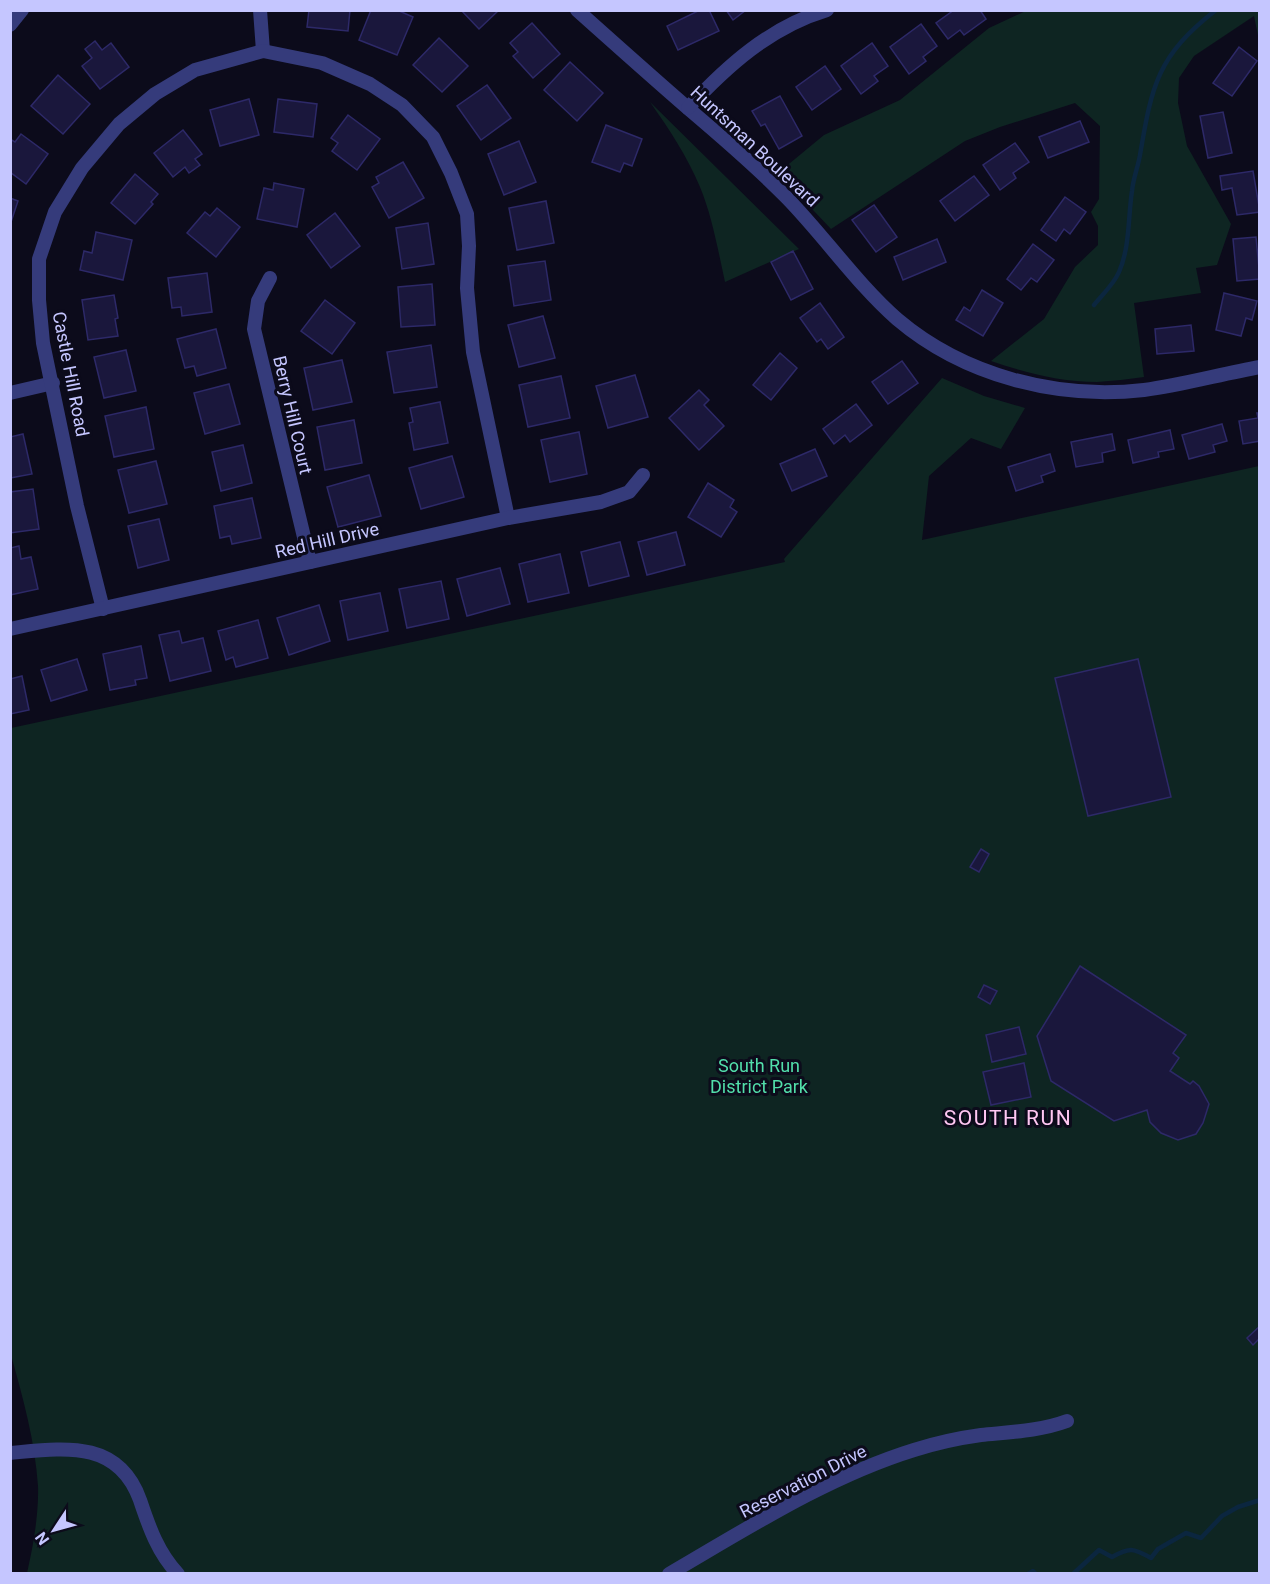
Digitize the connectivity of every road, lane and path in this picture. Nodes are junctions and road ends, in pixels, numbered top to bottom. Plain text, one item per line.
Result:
1 (22, 10) edge
2 (261, 10) edge
3 (577, 10) edge
4 (827, 10) edge
5 (10, 25) edge
6 (263, 51) junction
7 (688, 108) junction
8 (270, 278) dead end
9 (1260, 367) edge
10 (52, 383) junction
11 (10, 393) edge
12 (643, 475) dead end
13 (508, 518) junction
14 (310, 562) junction
15 (103, 609) junction
16 (10, 629) edge
17 (1067, 1421) dead end
18 (10, 1453) edge
19 (178, 1574) edge
20 (669, 1574) edge

1 - 5 street
2 - 6 street
3 - 7 street, Huntsman Boulevard
4 - 7 street
6 - 10 street, Castle Hill Road
6 - 13 street, Castle Hill Road
7 - 9 street, Huntsman Boulevard
8 - 14 street, Berry Hill Court
10 - 11 street
10 - 15 street, Castle Hill Road
12 - 13 street, Red Hill Drive
13 - 14 street, Red Hill Drive
14 - 15 street, Red Hill Drive
15 - 16 street, Red Hill Drive
17 - 20 street, Reservation Drive
18 - 19 street

